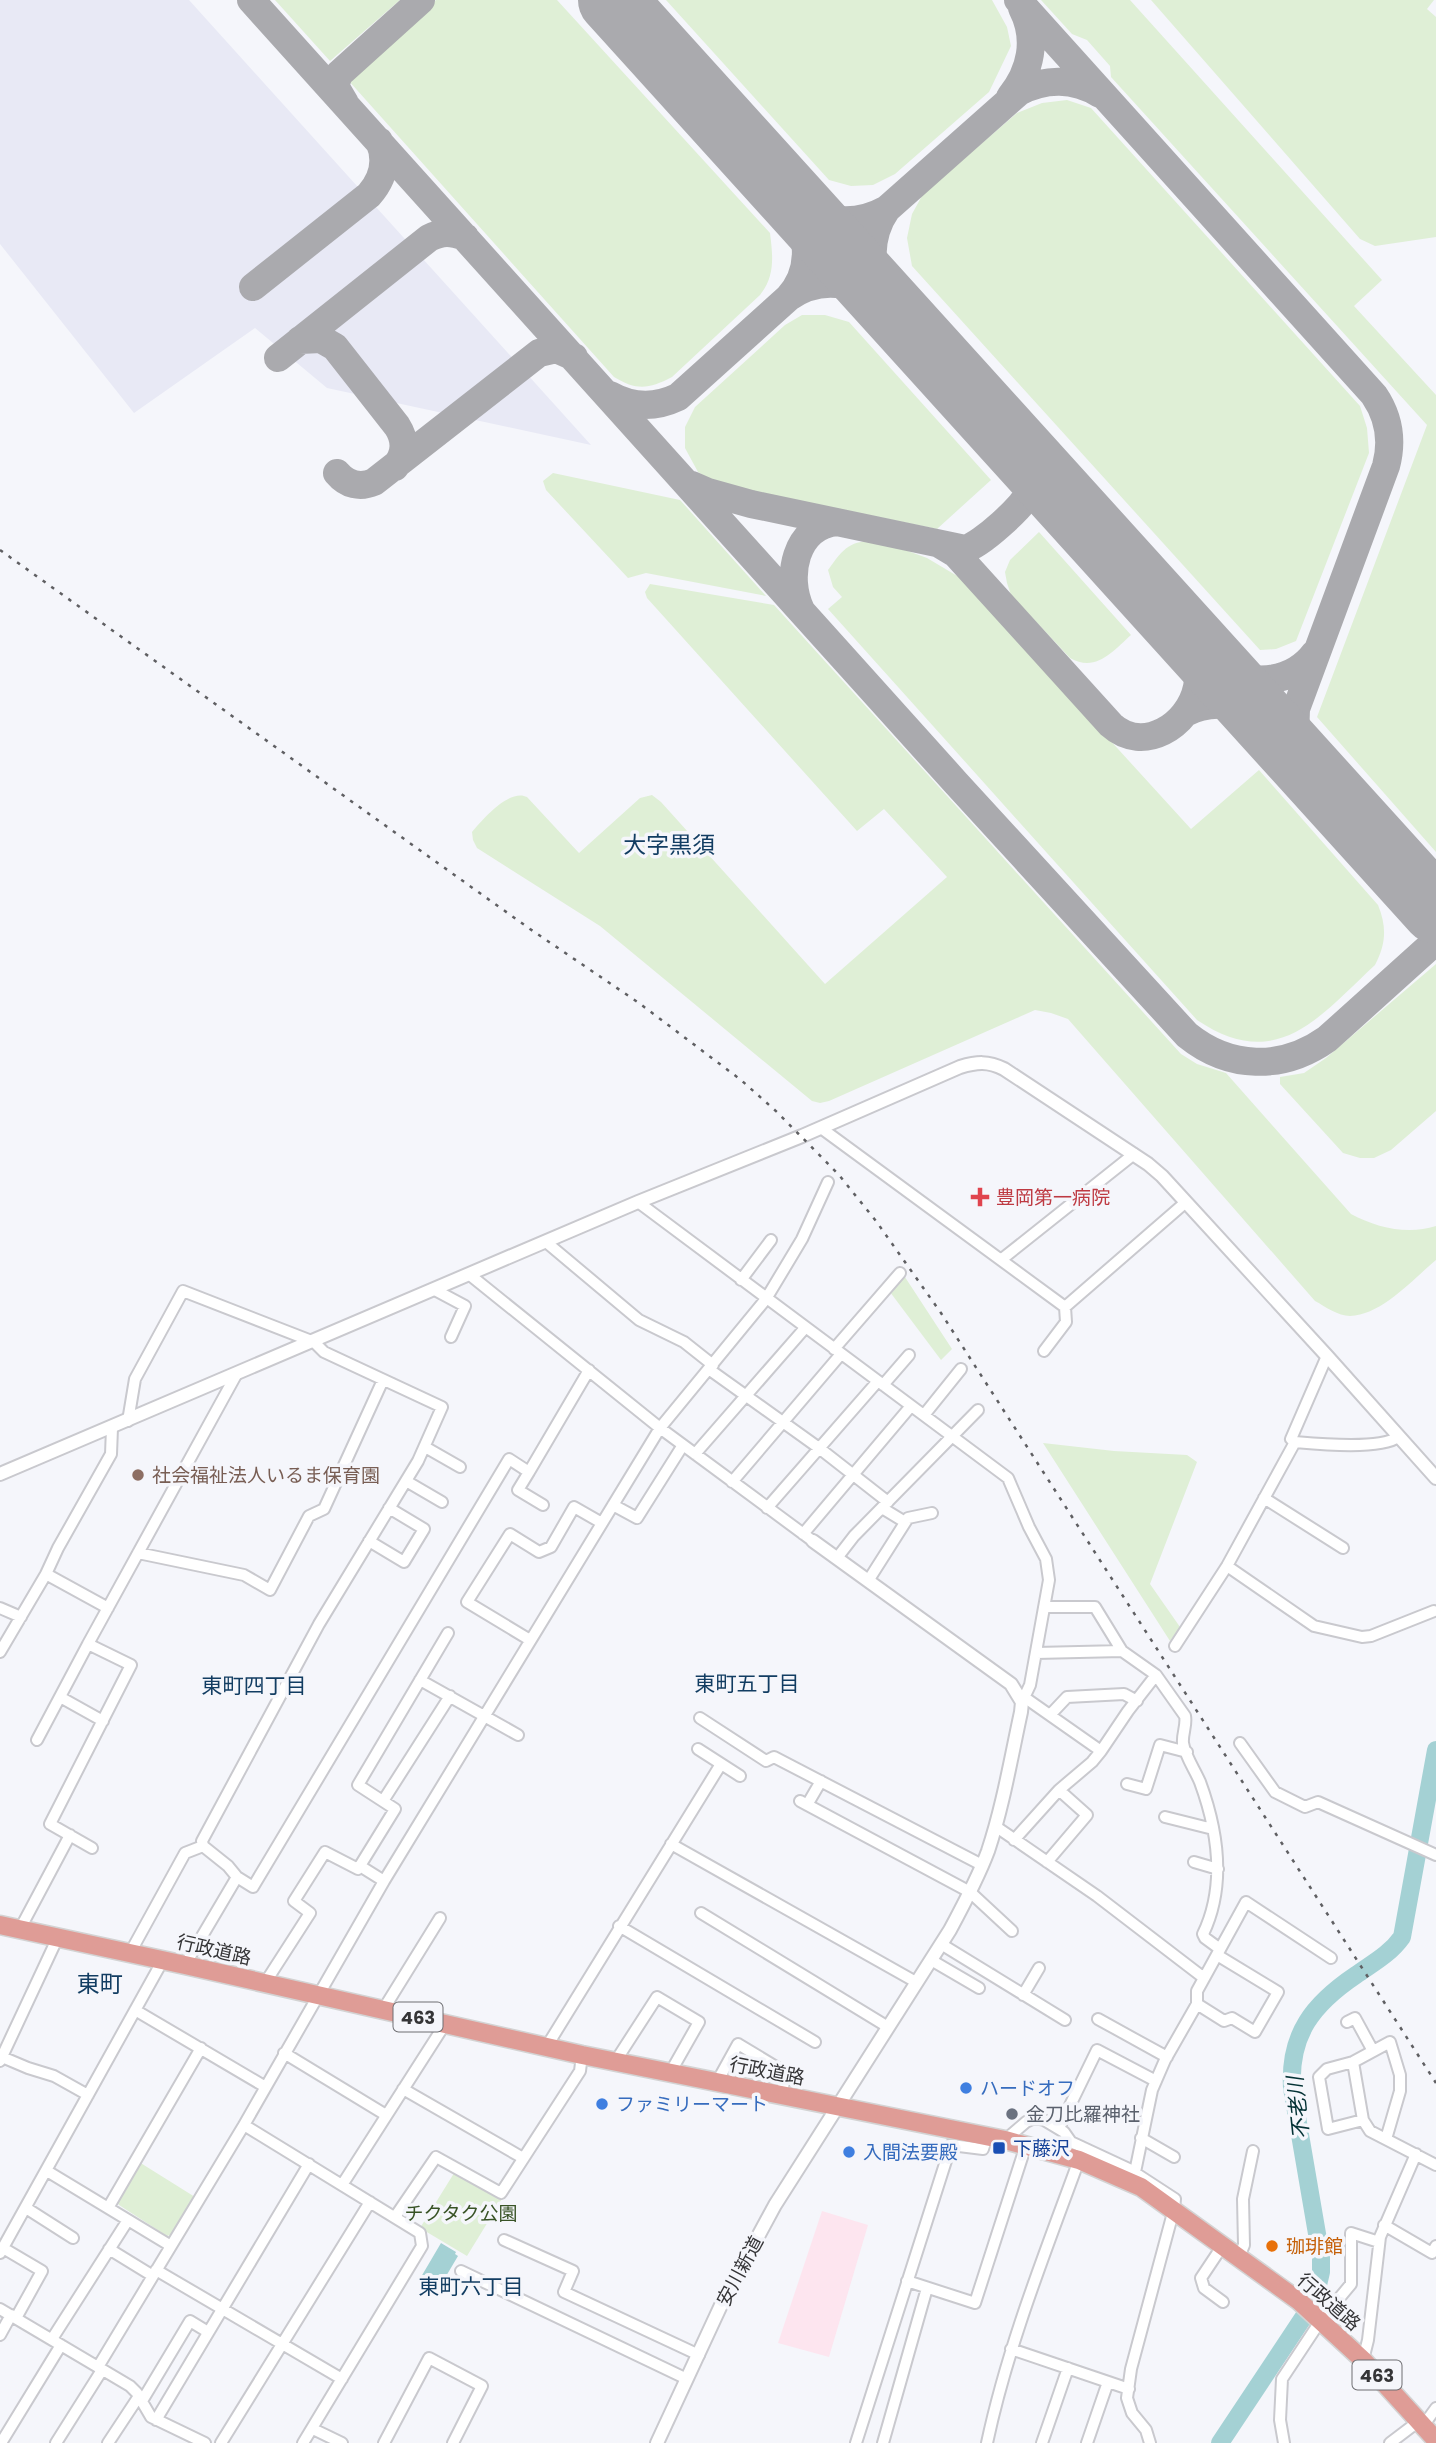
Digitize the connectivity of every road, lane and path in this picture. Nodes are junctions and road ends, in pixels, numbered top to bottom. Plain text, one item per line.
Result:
1 (821, 1128) junction
2 (1134, 1154) junction
3 (828, 1182) dead end
4 (638, 1202) junction
5 (1185, 1202) junction
6 (771, 1240) dead end
7 (546, 1241) junction
8 (1002, 1259) junction
9 (900, 1273) dead end
10 (470, 1275) junction
11 (741, 1280) junction
12 (435, 1290) junction
13 (766, 1299) junction
14 (1065, 1307) junction
15 (805, 1328) junction
16 (452, 1337) dead end
17 (314, 1342) junction
18 (838, 1351) junction
19 (1044, 1351) dead end
20 (909, 1355) dead end
21 (1327, 1356) junction
22 (711, 1367) junction
23 (961, 1369) dead end
24 (589, 1370) junction
25 (236, 1375) junction
26 (383, 1380) junction
27 (881, 1383) junction
28 (746, 1395) junction
29 (911, 1406) junction
30 (978, 1410) dead end
31 (924, 1415) junction
32 (128, 1421) junction
33 (783, 1422) junction
34 (112, 1428) junction
35 (660, 1428) junction
36 (953, 1436) junction
37 (1398, 1437) junction
38 (1295, 1442) junction
39 (683, 1445) junction
40 (425, 1447) junction
41 (819, 1448) junction
42 (695, 1454) junction
43 (460, 1467) dead end
44 (528, 1472) junction
45 (0, 1474) edge
46 (854, 1474) junction
47 (1436, 1478) edge
48 (406, 1481) junction
49 (732, 1482) junction
50 (1264, 1498) junction
51 (442, 1502) dead end
52 (543, 1505) dead end
53 (613, 1505) junction
54 (885, 1505) junction
55 (389, 1508) junction
56 (767, 1508) junction
57 (932, 1513) dead end
58 (905, 1522) junction
59 (602, 1523) junction
60 (808, 1538) junction
61 (369, 1541) junction
62 (1343, 1548) dead end
63 (138, 1553) junction
64 (836, 1558) junction
65 (1227, 1566) junction
66 (46, 1574) junction
67 (868, 1581) junction
68 (1044, 1607) junction
69 (0, 1608) edge
70 (108, 1608) junction
71 (1433, 1611) dead end
72 (21, 1617) junction
73 (448, 1633) dead end
74 (530, 1640) junction
75 (88, 1644) junction
76 (1175, 1646) dead end
77 (1122, 1651) junction
78 (0, 1652) edge
79 (1036, 1653) junction
80 (1156, 1675) junction
81 (420, 1680) junction
82 (450, 1696) junction
83 (60, 1697) junction
84 (1023, 1699) junction
85 (1138, 1700) junction
86 (484, 1715) junction
87 (1050, 1715) junction
88 (700, 1718) dead end
89 (103, 1721) junction
90 (518, 1735) dead end
91 (37, 1740) dead end
92 (1240, 1743) dead end
93 (698, 1749) dead end
94 (1101, 1751) junction
95 (1187, 1752) junction
96 (721, 1764) junction
97 (740, 1776) dead end
98 (821, 1782) junction
99 (1127, 1784) dead end
100 (1059, 1790) junction
101 (383, 1801) junction
102 (1164, 1817) dead end
103 (995, 1826) junction
104 (1213, 1829) junction
105 (70, 1835) junction
106 (1014, 1840) junction
107 (671, 1844) junction
108 (203, 1846) junction
109 (92, 1847) dead end
110 (1436, 1855) edge
111 (1047, 1862) junction
112 (1194, 1862) dead end
113 (982, 1865) junction
114 (360, 1866) junction
115 (1219, 1869) junction
116 (237, 1877) junction
117 (384, 1881) junction
118 (970, 1892) junction
119 (701, 1913) dead end
120 (440, 1918) dead end
121 (0, 1925) edge
122 (619, 1926) junction
123 (20, 1929) junction
124 (1012, 1930) dead end
125 (58, 1937) junction
126 (941, 1944) junction
127 (1219, 1952) junction
128 (130, 1953) junction
129 (1331, 1958) dead end
130 (163, 1960) junction
131 (931, 1960) junction
132 (185, 1965) junction
133 (1039, 1969) dead end
134 (1204, 1978) junction
135 (916, 1982) junction
136 (265, 1983) junction
137 (979, 1988) dead end
138 (318, 1995) junction
139 (1023, 1995) junction
140 (1197, 2004) junction
141 (135, 2010) junction
142 (383, 2010) junction
143 (1098, 2019) dead end
144 (1065, 2021) dead end
145 (1347, 2022) dead end
146 (445, 2024) junction
147 (888, 2027) junction
148 (815, 2042) dead end
149 (547, 2046) junction
150 (201, 2049) junction
151 (1373, 2051) junction
152 (284, 2053) junction
153 (582, 2055) junction
154 (1167, 2057) junction
155 (1, 2059) edge
156 (615, 2062) junction
157 (1353, 2062) junction
158 (670, 2073) junction
159 (1156, 2081) junction
160 (716, 2082) junction
161 (264, 2086) junction
162 (403, 2089) junction
163 (88, 2095) junction
164 (781, 2095) junction
165 (836, 2106) junction
166 (386, 2115) junction
167 (1363, 2120) junction
168 (244, 2124) junction
169 (1059, 2128) junction
170 (996, 2138) junction
171 (1141, 2138) junction
172 (1386, 2139) junction
173 (1026, 2145) junction
174 (1253, 2151) dead end
175 (1416, 2154) junction
176 (1174, 2157) dead end
177 (523, 2158) junction
178 (1079, 2160) junction
179 (309, 2164) junction
180 (1436, 2165) edge
181 (47, 2171) junction
182 (1135, 2172) junction
183 (342, 2185) junction
184 (370, 2202) junction
185 (26, 2208) junction
186 (108, 2208) junction
187 (1174, 2209) junction
188 (395, 2217) junction
189 (128, 2220) junction
190 (1384, 2225) junction
191 (73, 2238) dead end
192 (505, 2240) dead end
193 (1379, 2242) junction
194 (1223, 2245) junction
195 (171, 2246) junction
196 (1436, 2246) edge
197 (109, 2249) junction
198 (1, 2251) edge
199 (1239, 2257) junction
200 (461, 2272) dead end
201 (155, 2273) junction
202 (907, 2281) junction
203 (926, 2288) junction
204 (1223, 2302) dead end
205 (0, 2308) edge
206 (222, 2308) junction
207 (1313, 2312) junction
208 (14, 2317) junction
209 (208, 2332) junction
210 (0, 2335) edge
211 (56, 2342) junction
212 (281, 2343) junction
213 (1011, 2348) junction
214 (699, 2355) junction
215 (1363, 2360) junction
216 (100, 2368) junction
217 (1068, 2368) junction
218 (342, 2379) junction
219 (687, 2379) junction
220 (1108, 2382) junction
221 (1129, 2389) junction
222 (140, 2399) junction
223 (1436, 2408) edge
224 (156, 2420) junction
225 (1421, 2424) junction
226 (313, 2429) junction
227 (1436, 2440) edge
228 (5, 2442) edge
229 (55, 2443) edge
230 (108, 2443) edge
231 (205, 2443) edge
232 (221, 2443) edge
233 (303, 2443) edge
234 (342, 2443) edge
235 (384, 2443) edge
236 (453, 2443) edge
237 (657, 2443) edge
238 (856, 2443) edge
239 (883, 2443) edge
240 (987, 2443) edge
241 (1042, 2443) edge
242 (1087, 2443) edge
243 (1150, 2443) edge
244 (1284, 2443) edge
245 (1390, 2443) edge

1 - 2 street
1 - 4 street
1 - 8 street
2 - 5 street
2 - 8 street
3 - 13 street
4 - 7 street
4 - 11 street
5 - 14 street
5 - 21 street
6 - 11 street
7 - 10 street
7 - 22 street
8 - 14 street
9 - 18 street
10 - 12 street
10 - 24 street
11 - 13 street
12 - 16 street
12 - 17 street
13 - 15 street
13 - 22 street
14 - 19 street
15 - 18 street
15 - 28 street
17 - 25 street
17 - 26 street
17 - 32 street
18 - 27 street
18 - 33 street
20 - 27 street
21 - 37 street
21 - 38 street
22 - 28 street
22 - 35 street
23 - 31 street
24 - 35 street
24 - 44 street
25 - 32 street
25 - 63 street
26 - 40 street
26 - 63 street
27 - 29 street
27 - 41 street
28 - 33 street
28 - 42 street
29 - 31 street
29 - 46 street
30 - 36 street
31 - 36 street
32 - 34 street
33 - 41 street
33 - 49 street
34 - 45 street
34 - 66 street
35 - 39 street
35 - 53 street
36 - 54 street
36 - 68 street
37 - 38 street
37 - 47 street
38 - 50 street
39 - 42 street
39 - 53 street
40 - 43 street
40 - 48 street
41 - 46 street
41 - 56 street
42 - 49 street
44 - 52 street
44 - 116 street
46 - 54 street
46 - 60 street
48 - 51 street
48 - 55 street
49 - 56 street
50 - 62 street
50 - 65 street
53 - 59 street
54 - 58 street
54 - 64 street
55 - 61 street
55 - 61 street
56 - 60 street
57 - 58 street
58 - 67 street
59 - 74 street
59 - 74 street
60 - 64 street
61 - 108 street
63 - 70 street
64 - 67 street
65 - 71 street
65 - 76 street
66 - 70 street
66 - 72 street
67 - 84 street
68 - 77 street
68 - 79 street
69 - 72 street
70 - 75 street
72 - 78 street
73 - 81 street
74 - 86 street
75 - 83 street
75 - 89 street
77 - 79 street
77 - 80 street
79 - 84 street
80 - 85 street
80 - 95 street
81 - 82 street
81 - 101 street
82 - 86 street
82 - 101 street
83 - 89 street
83 - 91 street
84 - 87 street
84 - 103 street, 安川新道
85 - 87 street
85 - 94 street
86 - 90 street
86 - 117 street
87 - 94 street
88 - 98 street
89 - 105 street
92 - 110 street
93 - 96 street
94 - 100 street
95 - 99 street
95 - 104 street
96 - 97 street
96 - 107 street
98 - 113 street
98 - 118 street
100 - 106 street
100 - 111 street
101 - 114 street
102 - 104 street
103 - 106 street
103 - 113 street, 安川新道
104 - 115 street
105 - 109 street
105 - 123 street
106 - 111 street
107 - 122 street
107 - 135 street
108 - 116 street
108 - 128 street
111 - 134 street
112 - 115 street
113 - 118 street, 安川新道
114 - 117 street
114 - 136 street
115 - 127 street
116 - 132 street
117 - 138 street
118 - 124 street
118 - 126 street, 安川新道
119 - 147 street
120 - 142 street
121 - 123 highway, 行政道路 / 463
122 - 148 street
122 - 149 street
123 - 125 highway, 行政道路 / 463
125 - 128 highway, 行政道路 / 463
125 - 155 street
126 - 131 street, 安川新道
126 - 139 street
127 - 129 street
127 - 134 street
127 - 140 street
128 - 130 highway, 行政道路 / 463
130 - 132 highway, 行政道路 / 463
130 - 141 street
131 - 135 street, 安川新道
131 - 137 street
132 - 136 highway, 行政道路 / 463
133 - 139 street
134 - 140 street
135 - 147 street, 安川新道
136 - 138 highway, 行政道路 / 463
138 - 142 highway, 行政道路 / 463
138 - 152 street
139 - 144 street
140 - 154 street
141 - 150 street
141 - 163 street
142 - 146 highway, 行政道路 / 463
143 - 154 street
145 - 151 street
146 - 149 highway, 行政道路 / 463
146 - 162 street
147 - 165 street, 安川新道
149 - 153 highway, 行政道路 / 463
150 - 161 street
150 - 186 street
151 - 157 street
151 - 172 street
152 - 161 street
152 - 166 street
153 - 156 highway, 行政道路 / 463
153 - 177 street
154 - 159 street
155 - 163 street
156 - 158 highway, 行政道路 / 463
156 - 158 street
157 - 167 street
157 - 167 street
158 - 160 highway, 行政道路 / 463
159 - 169 street
159 - 171 street
160 - 164 highway, 行政道路 / 463
160 - 164 street
161 - 168 street
162 - 166 street
162 - 177 street
163 - 181 street
164 - 165 highway, 行政道路 / 463
165 - 170 highway, 行政道路 / 463
165 - 214 street, 安川新道
166 - 183 street
167 - 172 street
168 - 179 street
168 - 195 street
169 - 170 street
169 - 182 street
170 - 173 highway, 行政道路 / 463
170 - 202 street
171 - 176 street
171 - 182 street
172 - 175 street
173 - 178 highway, 行政道路 / 463
173 - 203 street
174 - 199 street
175 - 180 street
175 - 190 street
177 - 188 street
178 - 187 highway, 行政道路 / 463
178 - 213 street
179 - 183 street
179 - 206 street
181 - 185 street
181 - 186 street
182 - 187 street
183 - 184 street
184 - 188 street
184 - 212 street
185 - 191 street
185 - 198 street
186 - 189 street
187 - 194 highway, 行政道路 / 463
187 - 221 street
188 - 218 street
189 - 195 street
189 - 197 street
190 - 193 street
190 - 196 street
192 - 214 street
193 - 207 street
193 - 215 street
194 - 199 highway, 行政道路 / 463
194 - 204 street
195 - 201 street
197 - 201 street
197 - 211 street
198 - 208 street
199 - 207 highway, 行政道路 / 463
200 - 219 street
201 - 206 street
201 - 216 street
202 - 203 street
202 - 238 street
203 - 239 street
205 - 208 street
206 - 209 street
206 - 212 street
207 - 215 highway, 行政道路 / 463
207 - 244 street
208 - 210 street
208 - 211 street
209 - 222 street
209 - 224 street
211 - 216 street
211 - 228 street
212 - 218 street
212 - 232 street
213 - 217 street
213 - 240 street
214 - 219 street, 安川新道
215 - 225 highway, 行政道路 / 463
216 - 222 street
216 - 229 street
217 - 220 street
217 - 241 street
218 - 226 street
219 - 237 street, 安川新道
220 - 221 street
220 - 242 street
221 - 243 street
222 - 224 street
222 - 230 street
223 - 225 street
224 - 231 street
225 - 227 highway, 行政道路 / 463
225 - 245 street
226 - 233 street
226 - 234 street
235 - 236 street

